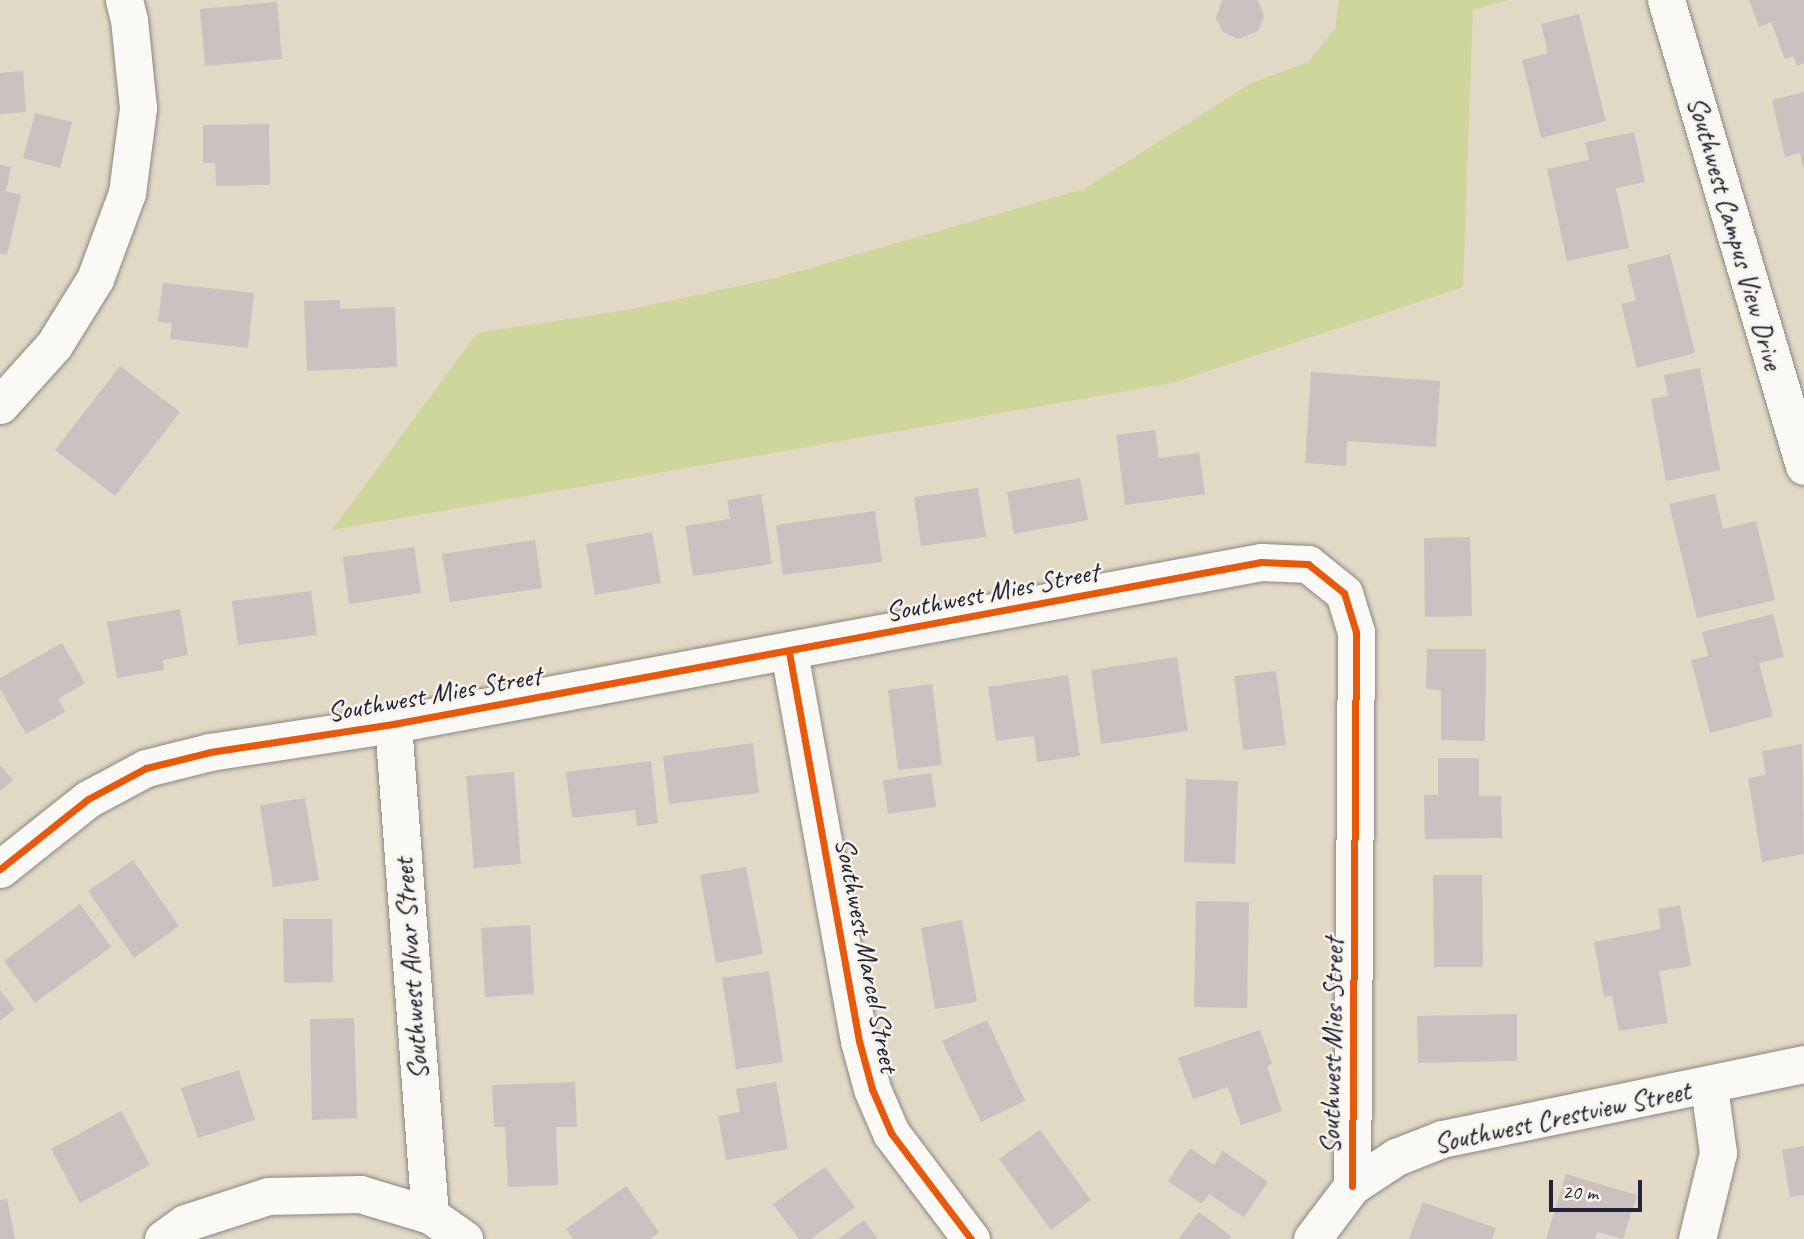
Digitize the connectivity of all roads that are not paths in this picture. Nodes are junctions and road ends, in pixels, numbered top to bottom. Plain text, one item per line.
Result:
1 (124, 0) edge
2 (1666, 0) edge
3 (0, 405) edge
4 (1804, 467) edge
5 (789, 652) junction
6 (393, 724) junction
7 (0, 869) edge
8 (1804, 1064) edge
9 (1709, 1086) junction
10 (1352, 1186) junction
11 (430, 1215) junction
12 (163, 1239) edge
13 (464, 1239) edge
14 (971, 1239) edge
15 (1312, 1239) edge
16 (1697, 1239) edge

1 - 3 street
2 - 4 street, Southwest Campus View Drive
5 - 6 street, Southwest Mies Street
5 - 10 street, Southwest Mies Street
5 - 14 street, Southwest Marcel Street
6 - 7 street, Southwest Mies Street
6 - 11 street, Southwest Alvar Street
8 - 9 street, Southwest Crestview Street
9 - 10 street, Southwest Crestview Street
9 - 16 street
10 - 15 street, Southwest Crestview Street
11 - 12 street
11 - 13 street

